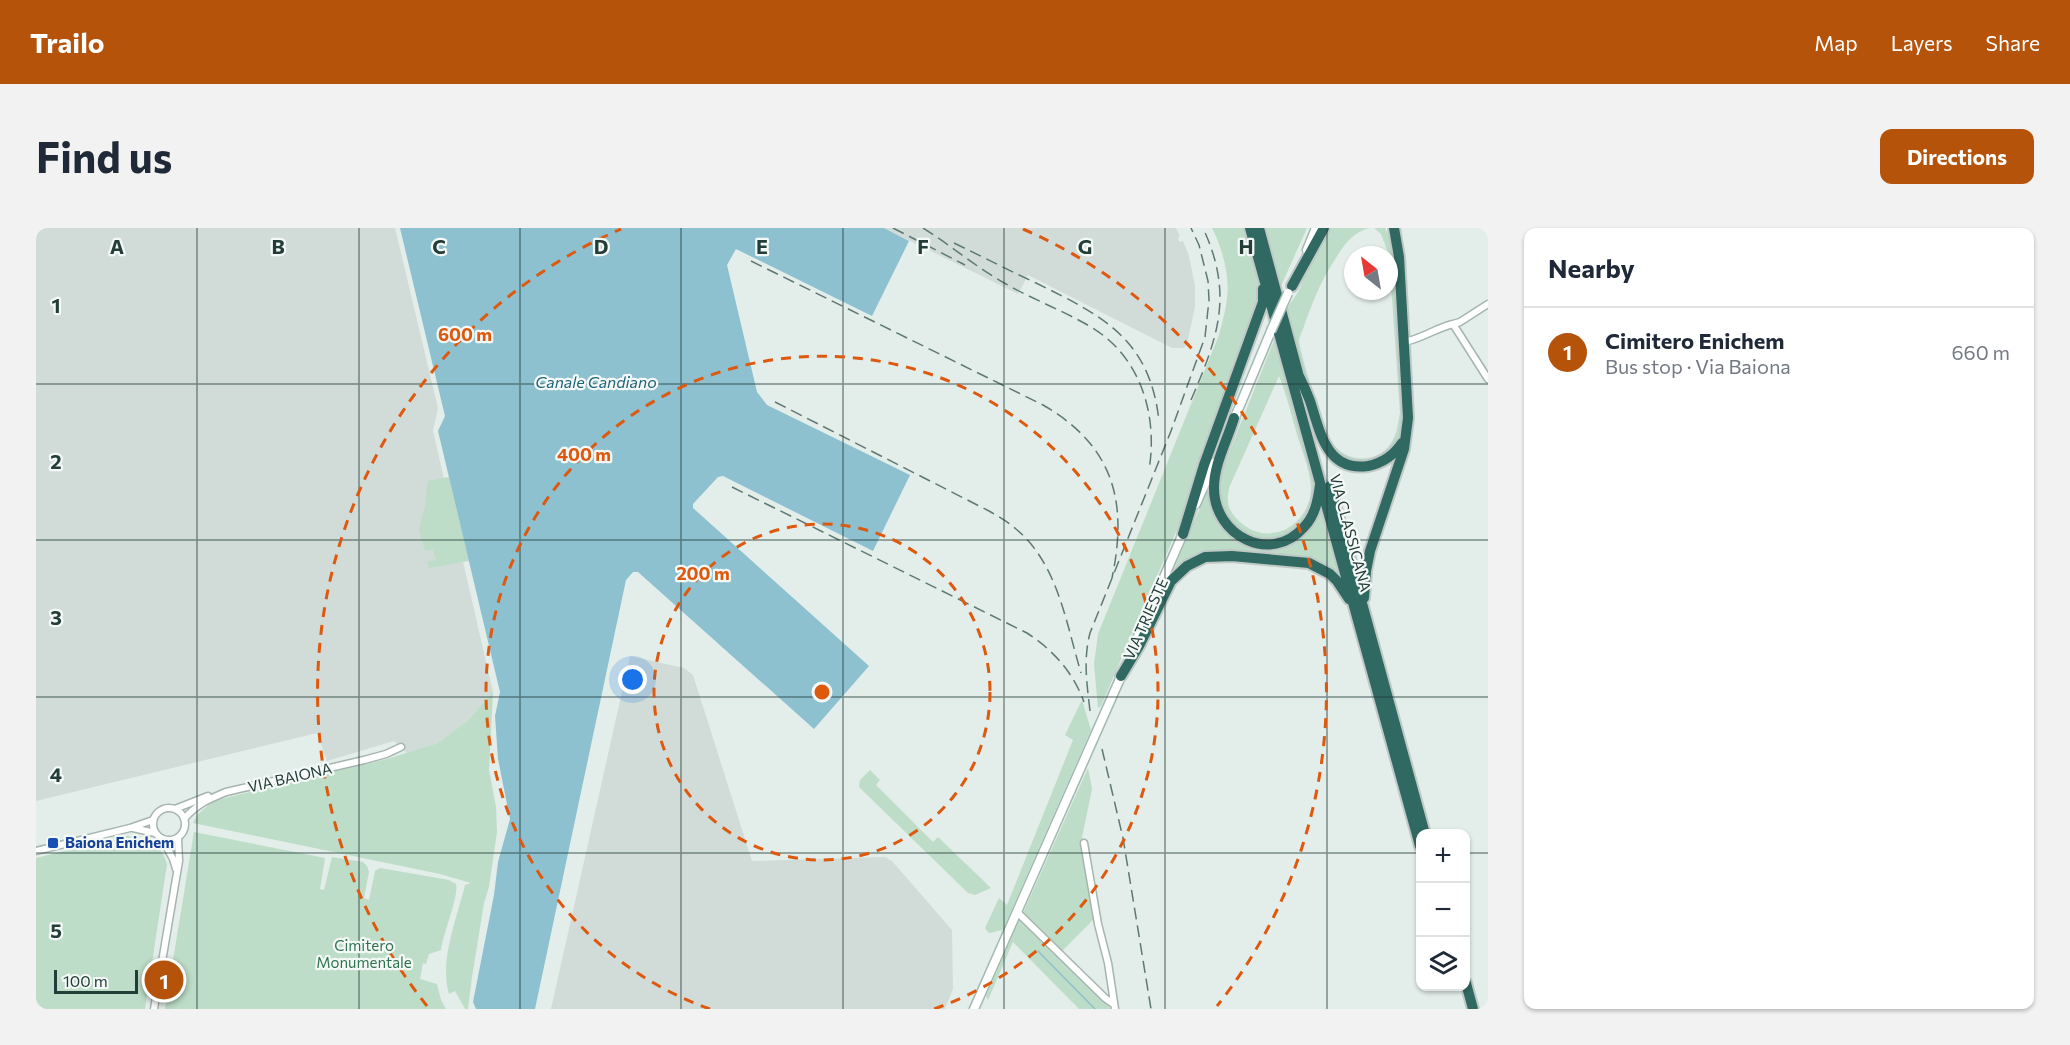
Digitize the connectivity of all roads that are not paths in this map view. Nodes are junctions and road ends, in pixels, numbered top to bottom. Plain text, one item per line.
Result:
1 (1316, 228) edge
2 (1324, 228) edge
3 (1389, 228) edge
4 (1394, 228) edge
5 (1254, 229) edge
6 (1397, 246) edge
7 (1398, 246) edge
8 (1398, 248) edge
9 (1290, 289) junction
10 (1488, 304) edge
11 (1453, 324) junction
12 (1404, 342) junction
13 (1299, 376) junction
14 (1488, 379) edge
15 (1234, 418) junction
16 (1407, 429) junction
17 (1321, 482) junction
18 (1183, 534) junction
19 (1364, 607) junction
20 (1357, 617) junction
21 (1121, 676) junction
22 (401, 747) dead end
23 (226, 792) junction
24 (175, 809) junction
25 (184, 819) junction
26 (153, 820) junction
27 (130, 828) junction
28 (1424, 829) edge
29 (1416, 831) edge
30 (155, 832) junction
31 (178, 838) junction
32 (162, 839) junction
33 (1084, 843) dead end
34 (36, 851) edge
35 (176, 872) junction
36 (1017, 912) junction
37 (1461, 991) edge
38 (1468, 991) edge
39 (1113, 1006) edge
40 (154, 1009) edge
41 (974, 1009) edge
42 (1466, 1009) edge
43 (1473, 1009) edge

1 - 9 main road, VIA TRIESTE
2 - 9 highway
3 - 6 highway
4 - 7 highway
5 - 13 highway, VIA CLASSICANA
5 - 17 highway, VIA CLASSICANA
5 - 18 highway
8 - 12 highway
9 - 15 main road, VIA TRIESTE, bridge
10 - 11 street
11 - 12 street
11 - 14 street
12 - 16 highway
13 - 16 highway
13 - 19 highway, VIA CLASSICANA
15 - 17 highway
15 - 18 main road, VIA TRIESTE
16 - 19 highway
17 - 20 highway, VIA CLASSICANA
18 - 21 main road, VIA TRIESTE
19 - 28 highway, VIA CLASSICANA
20 - 21 highway
20 - 29 highway, VIA CLASSICANA
21 - 36 main road, VIA TRIESTE
22 - 23 street, VIA BAIONA
23 - 24 street
23 - 25 street, VIA BAIONA
24 - 25 street
24 - 26 street
25 - 31 street
26 - 27 street
26 - 30 street
27 - 30 street
27 - 34 street
30 - 32 street
31 - 32 street
31 - 35 street
32 - 35 street
33 - 39 street
35 - 40 street
36 - 39 street
36 - 41 main road, VIA TRIESTE
37 - 42 highway
38 - 43 highway

